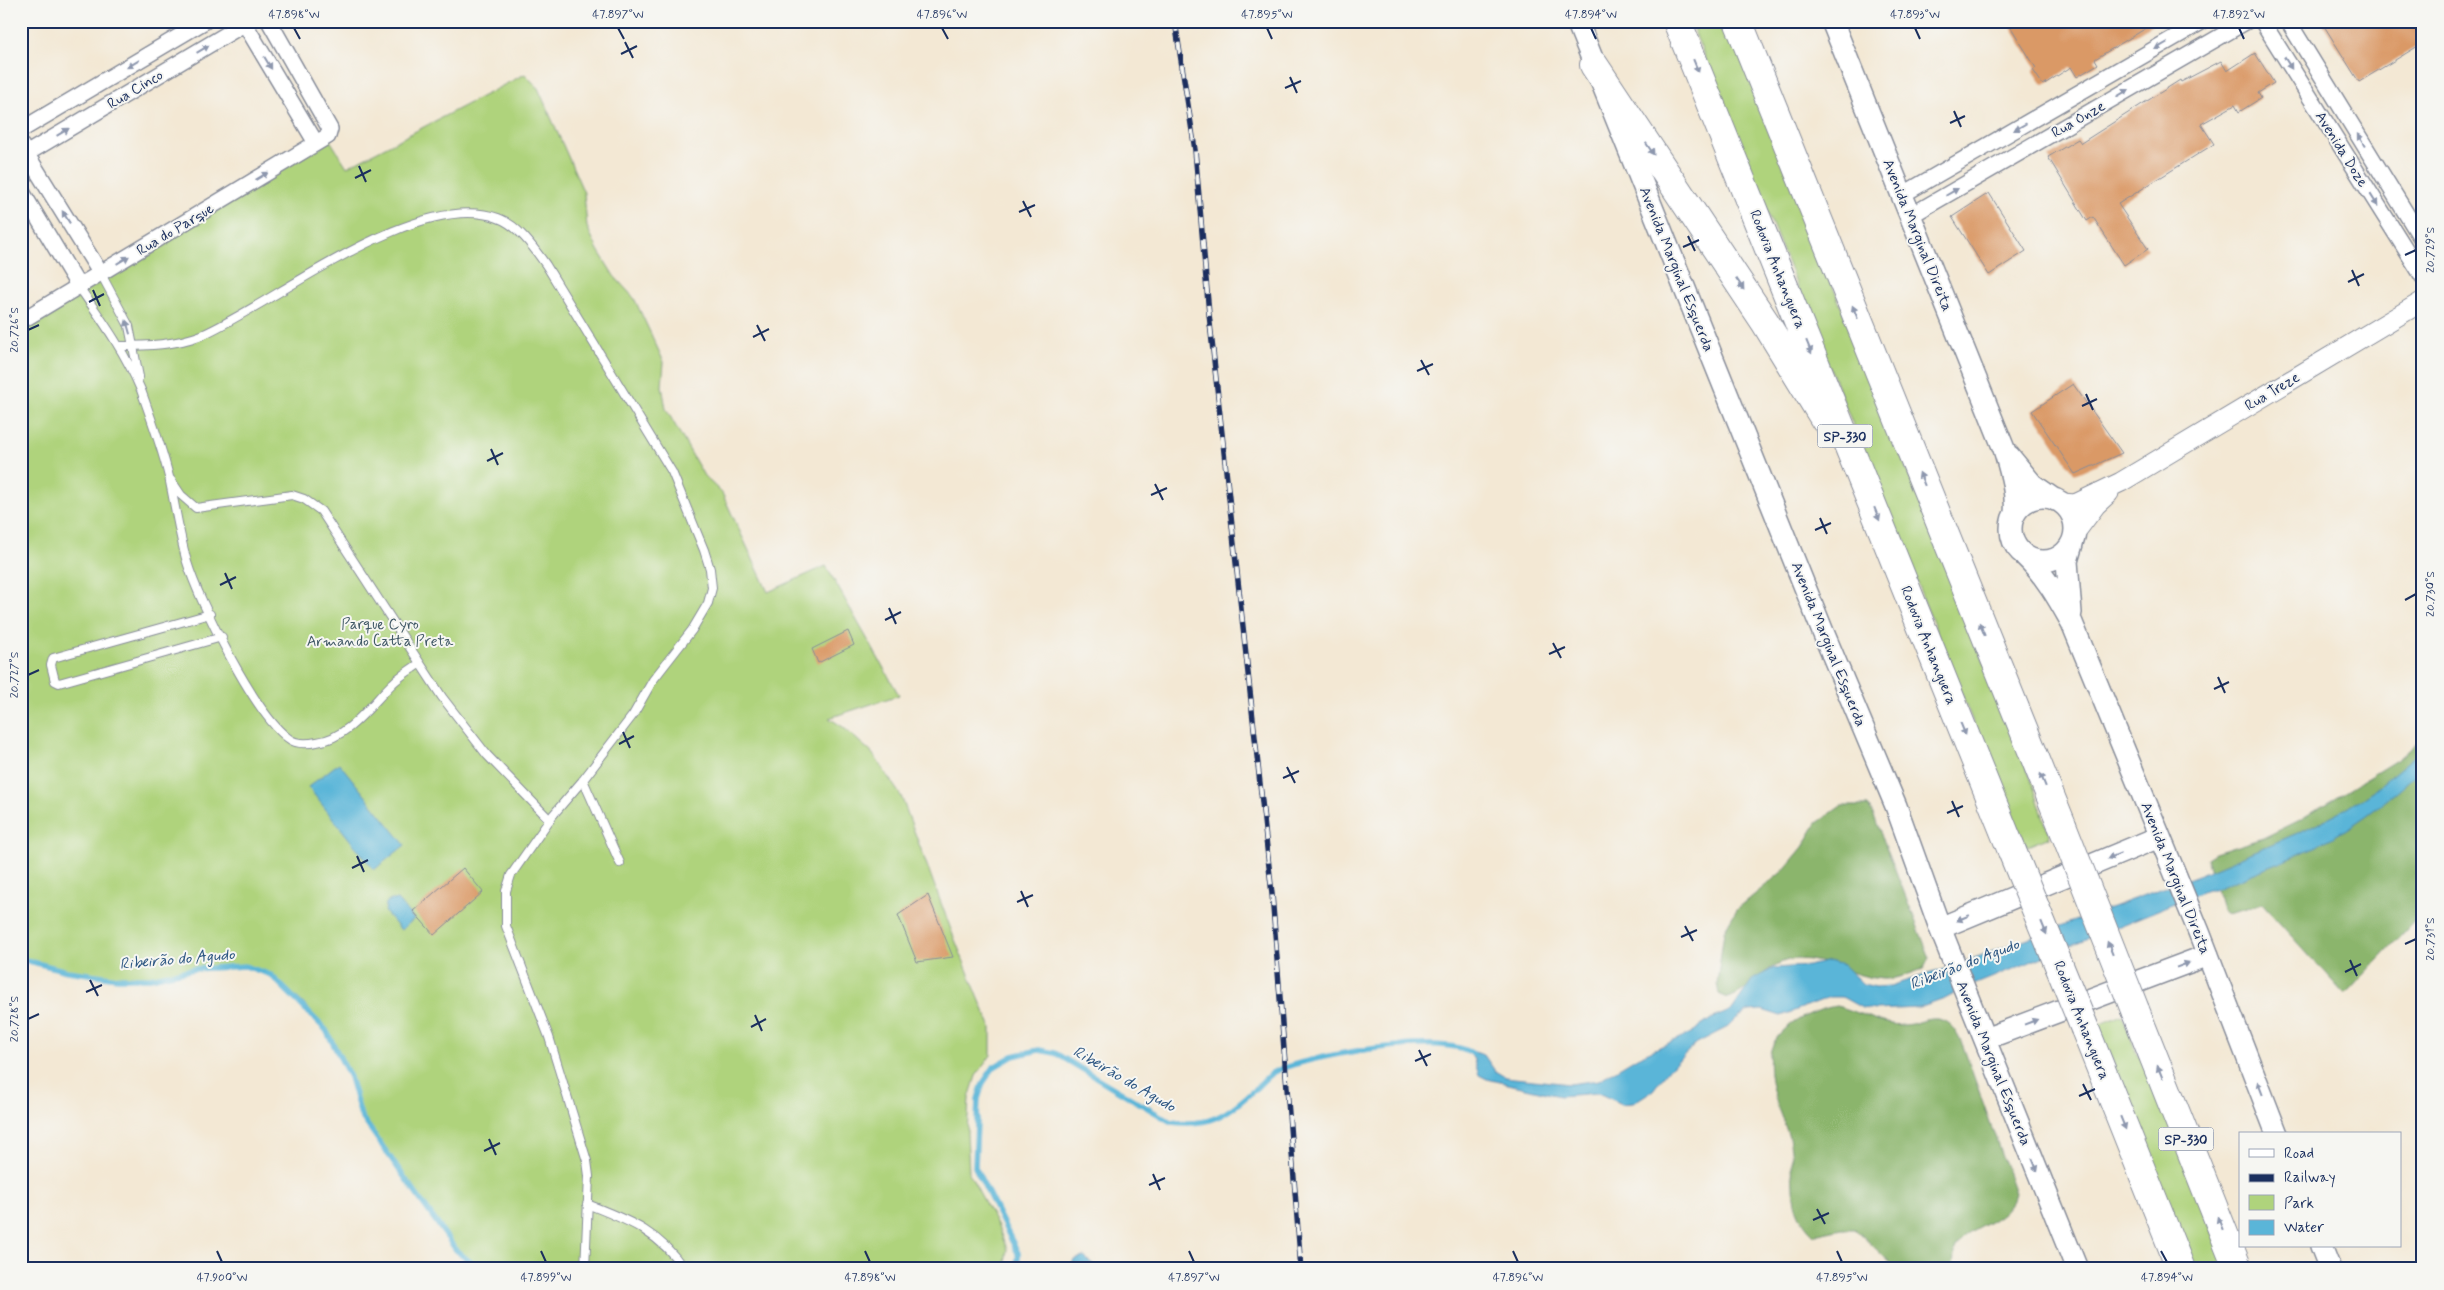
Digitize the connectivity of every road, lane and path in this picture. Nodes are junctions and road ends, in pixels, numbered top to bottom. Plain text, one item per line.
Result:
1 (206, 21) edge
2 (269, 21) edge
3 (1577, 21) edge
4 (1678, 21) edge
5 (1738, 21) edge
6 (1832, 21) edge
7 (2203, 21) edge
8 (2247, 21) edge
9 (2262, 21) edge
10 (2288, 21) edge
11 (246, 22) edge
12 (1594, 65) junction
13 (21, 130) edge
14 (322, 140) junction
15 (23, 152) edge
16 (21, 190) edge
17 (1902, 195) junction
18 (1910, 216) junction
19 (2423, 242) edge
20 (100, 274) junction
21 (2423, 277) edge
22 (79, 287) junction
23 (2423, 301) edge
24 (21, 322) edge
25 (120, 346) junction
26 (133, 346) junction
27 (141, 392) junction
28 (2004, 449) junction
29 (168, 476) junction
30 (2121, 482) junction
31 (1867, 489) junction
32 (2059, 502) junction
33 (2015, 513) junction
34 (2073, 538) junction
35 (2025, 556) junction
36 (210, 614) junction
37 (2072, 623) junction
38 (222, 637) junction
39 (420, 664) junction
40 (583, 780) junction
41 (550, 820) junction
42 (2162, 845) junction
43 (620, 863) dead end
44 (1944, 938) junction
45 (2208, 956) junction
46 (1985, 1039) junction
47 (2276, 1132) edge
48 (587, 1204) junction
49 (2322, 1248) edge
50 (585, 1269) edge
51 (684, 1269) edge
52 (2077, 1269) edge
53 (2181, 1269) edge
54 (2238, 1269) edge
55 (2330, 1269) edge

1 -> 13 street, Rua Cinco
2 - 14 street
3 - 12 main road, Avenida Marginal Esquerda
4 -> 31 highway, Rodovia Anhanguera / SP-330
54 -> 5 highway, SP-330, bridge
6 - 17 main road, Avenida Marginal Direita
7 -> 17 street, Rua Onze
18 -> 8 street, Rua Onze
9 -> 21 street, Avenida Doze
19 -> 10 street, Avenida Doze
11 -> 14 street
15 -> 11 street, Rua Cinco
12 -> 31 highway
12 - 44 main road, Avenida Marginal Esquerda
20 -> 14 street, Rua do Parque
20 -> 15 street
16 - 22 street
17 - 18 main road, Avenida Marginal Direita
18 - 28 main road, Avenida Marginal Direita
20 - 22 street, Rua do Parque
26 -> 20 lane
22 - 24 street, Rua do Parque
22 - 25 lane
23 - 30 street, Rua Treze
25 - 26 lane
25 - 27 lane
26 - 27 lane
26 - 40 lane
27 - 29 lane
28 - 32 main road, Avenida Marginal Direita
28 - 33 main road, Avenida Marginal Direita
29 - 36 lane
29 - 39 lane
30 - 32 street, Rua Treze
30 - 34 street, Rua Treze
31 -> 53 highway, Rodovia Anhanguera / SP-330, bridge
32 - 33 main road
32 - 34 main road
33 - 35 main road
34 - 35 main road
34 - 37 main road, Avenida Marginal Direita
35 - 37 main road, Avenida Marginal Direita
36 - 38 lane
36 - 38 lane
37 - 42 main road, Avenida Marginal Direita
38 - 39 lane
39 - 41 lane
40 - 41 lane
40 - 43 lane
41 - 48 lane
42 -> 44 main road
42 - 45 main road, Avenida Marginal Direita
44 - 46 main road, Avenida Marginal Esquerda
46 -> 45 main road
47 -> 45 main road, Avenida Marginal Direita
46 -> 52 main road, Avenida Marginal Esquerda
48 - 50 lane
48 - 51 lane
49 - 55 main road

